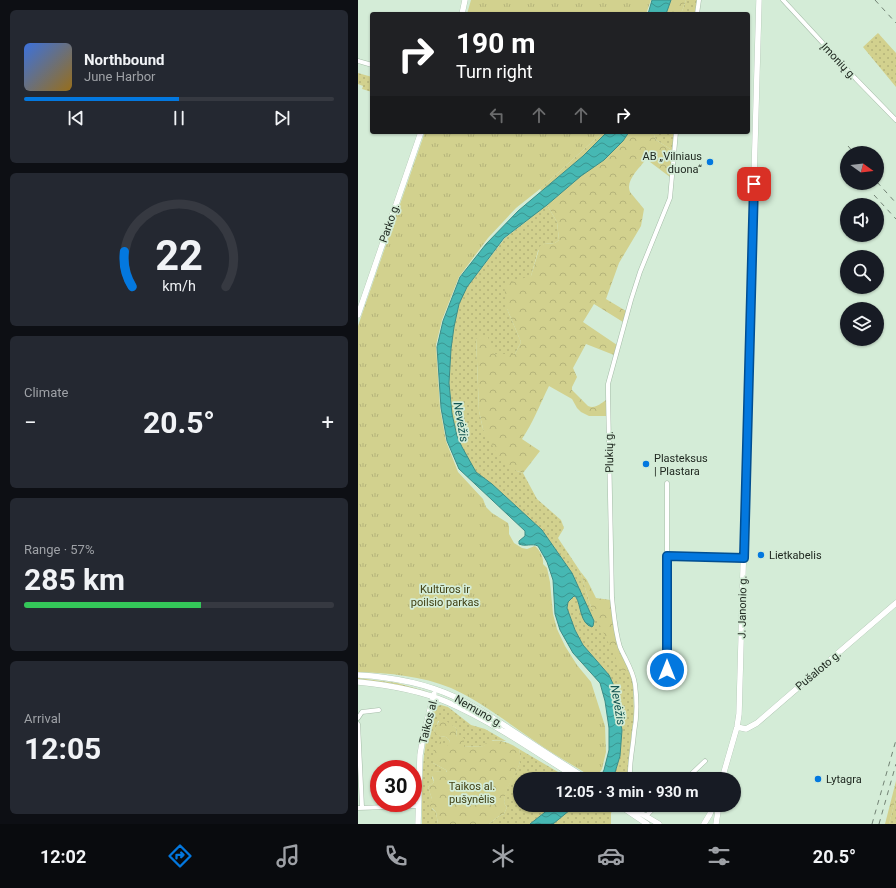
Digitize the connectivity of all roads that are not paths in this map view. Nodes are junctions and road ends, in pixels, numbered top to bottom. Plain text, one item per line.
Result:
1 (465, 0) edge
2 (699, 0) edge
3 (759, 0) edge
4 (783, 0) edge
5 (462, 12) edge
6 (697, 12) edge
7 (358, 61) edge
8 (370, 64) edge
9 (896, 120) edge
10 (420, 134) edge
11 (676, 134) edge
12 (358, 315) edge
13 (668, 483) dead end
14 (667, 556) junction
15 (744, 558) junction
16 (896, 603) edge
17 (667, 670) dead end
18 (358, 675) edge
19 (358, 682) edge
20 (436, 689) junction
21 (433, 697) junction
22 (379, 710) dead end
23 (358, 718) edge
24 (358, 724) edge
25 (737, 727) junction
26 (548, 757) junction
27 (420, 760) edge
28 (705, 761) dead end
29 (568, 772) edge
30 (575, 772) edge
31 (630, 772) edge
32 (693, 772) edge
33 (724, 772) edge
34 (360, 808) edge
35 (370, 808) edge
36 (418, 812) edge
37 (634, 812) edge
38 (638, 812) edge
39 (650, 812) edge
40 (710, 812) edge
41 (718, 812) edge
42 (646, 816) junction
43 (418, 824) edge
44 (647, 824) edge
45 (659, 824) edge
46 (704, 824) edge
47 (716, 824) edge

1 - 5 main road
2 - 6 street
3 - 15 main road, J. Janonio g.
4 - 9 street, Įmonių g.
7 - 8 street
10 - 12 main road, Parko g.
11 - 31 street, Plukių g.
13 - 14 street
14 - 15 street
14 - 17 street
15 - 25 main road, J. Janonio g.
16 - 25 main road, Pušaloto g.
18 - 20 main road, Nemuno g.
19 - 21 main road, Nemuno g.
20 - 21 main road, Taikos al.
20 - 26 main road, Nemuno g.
21 - 26 main road, Nemuno g.
21 - 27 main road, Taikos al.
22 - 23 street
24 - 34 street
25 - 33 main road, J. Janonio g.
26 - 29 main road, Nemuno g.
26 - 30 main road, Nemuno g.
28 - 32 street
34 - 35 street
36 - 43 main road, Taikos al.
37 - 44 main road
38 - 42 main road
39 - 42 street
40 - 46 main road
41 - 47 main road
42 - 45 main road

